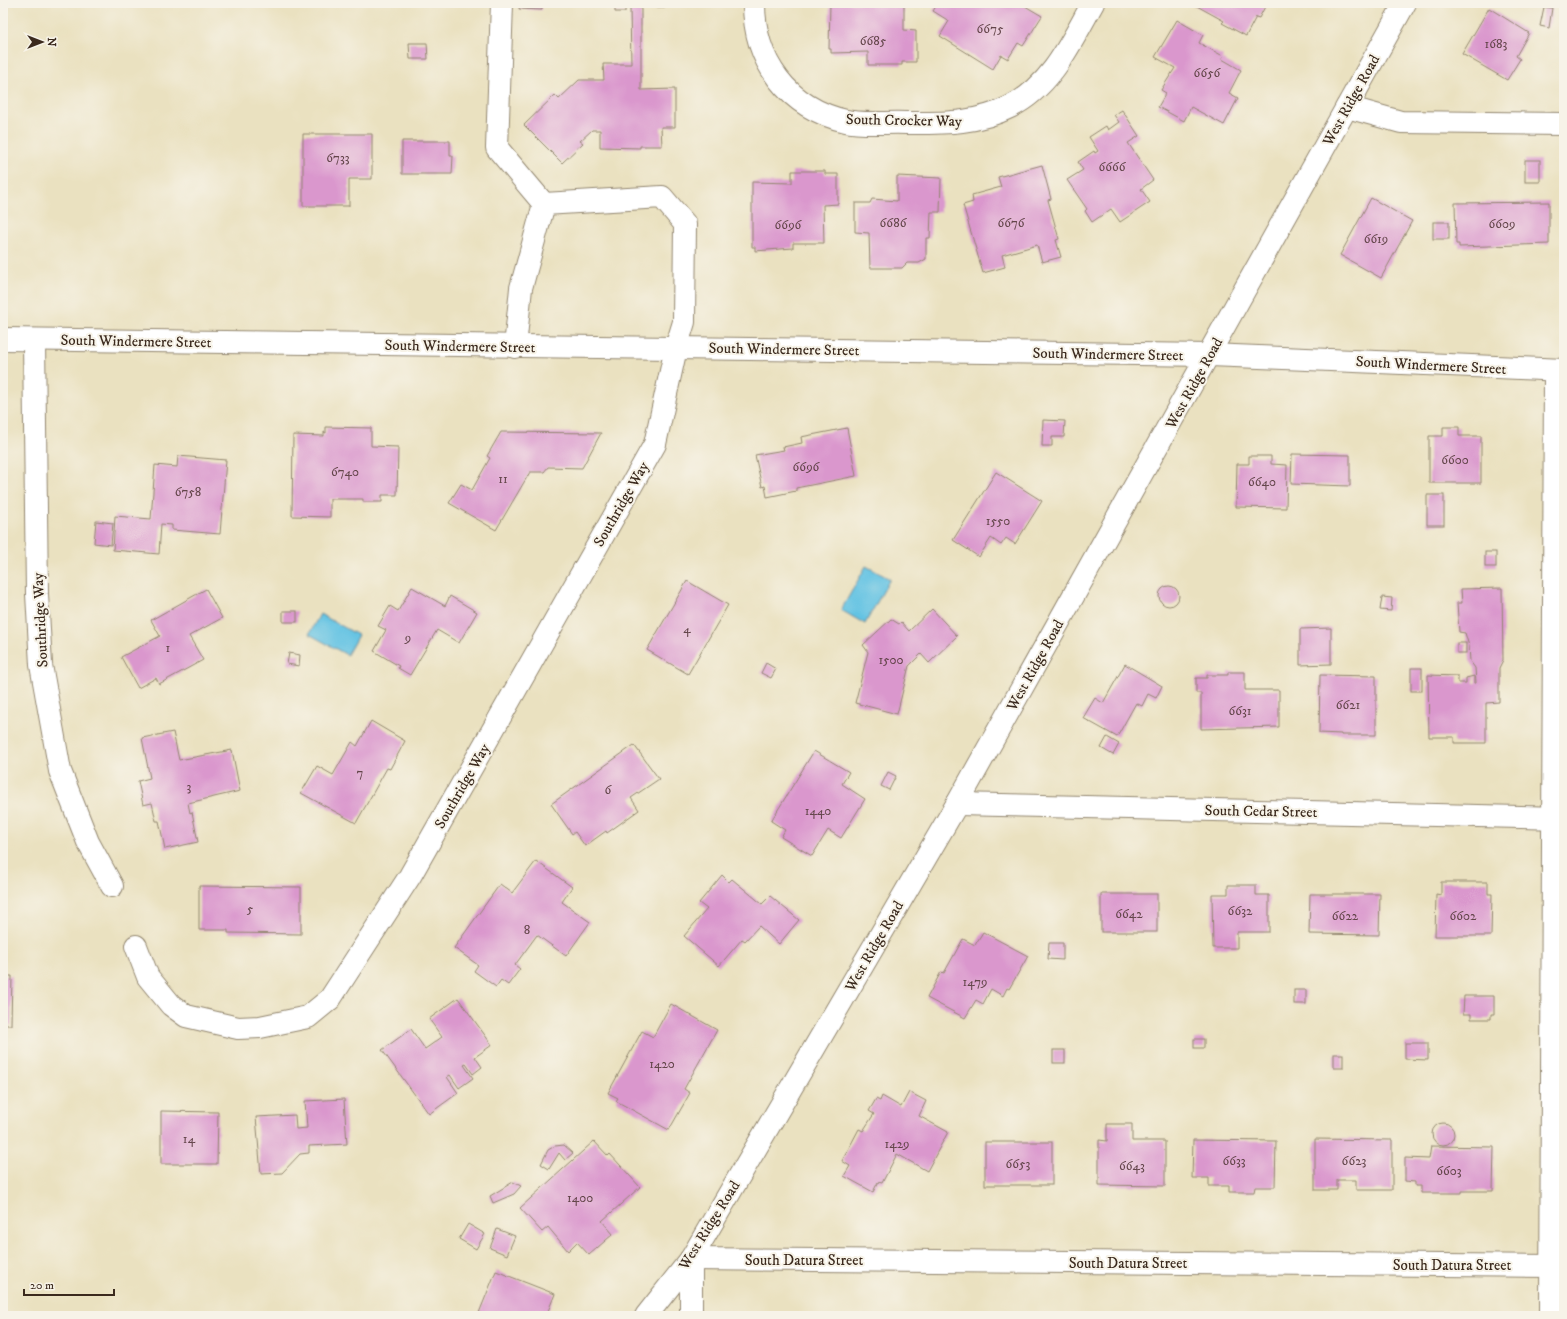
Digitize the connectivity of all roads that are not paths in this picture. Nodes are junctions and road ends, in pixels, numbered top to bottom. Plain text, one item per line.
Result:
1 (502, 3) edge
2 (754, 3) edge
3 (1093, 3) edge
4 (1405, 3) edge
5 (1347, 107) junction
6 (1564, 124) edge
7 (544, 204) junction
8 (3, 340) edge
9 (34, 340) junction
10 (515, 347) junction
11 (676, 348) junction
12 (1210, 355) junction
13 (1559, 370) edge
14 (957, 804) junction
15 (1559, 818) edge
16 (112, 886) dead end
17 (136, 946) dead end
18 (691, 1259) junction
19 (1558, 1266) edge
20 (646, 1316) edge
21 (691, 1316) edge
22 (1551, 1316) edge

1 - 7 street
2 - 3 street, South Crocker Way
4 - 5 street, West Ridge Road
5 - 6 street
5 - 12 street, West Ridge Road
7 - 10 street
7 - 11 street, Southridge Way
8 - 9 street, South Windermere Street
9 - 10 street, South Windermere Street
9 - 16 street, Southridge Way
10 - 11 street, South Windermere Street
11 - 12 street, South Windermere Street
11 - 17 street, Southridge Way
12 - 13 street, South Windermere Street
12 - 14 street, West Ridge Road
13 - 15 street
14 - 15 street, South Cedar Street
14 - 18 street, West Ridge Road
15 - 19 street
18 - 19 street, South Datura Street
18 - 20 street, West Ridge Road
18 - 21 street
19 - 22 street

